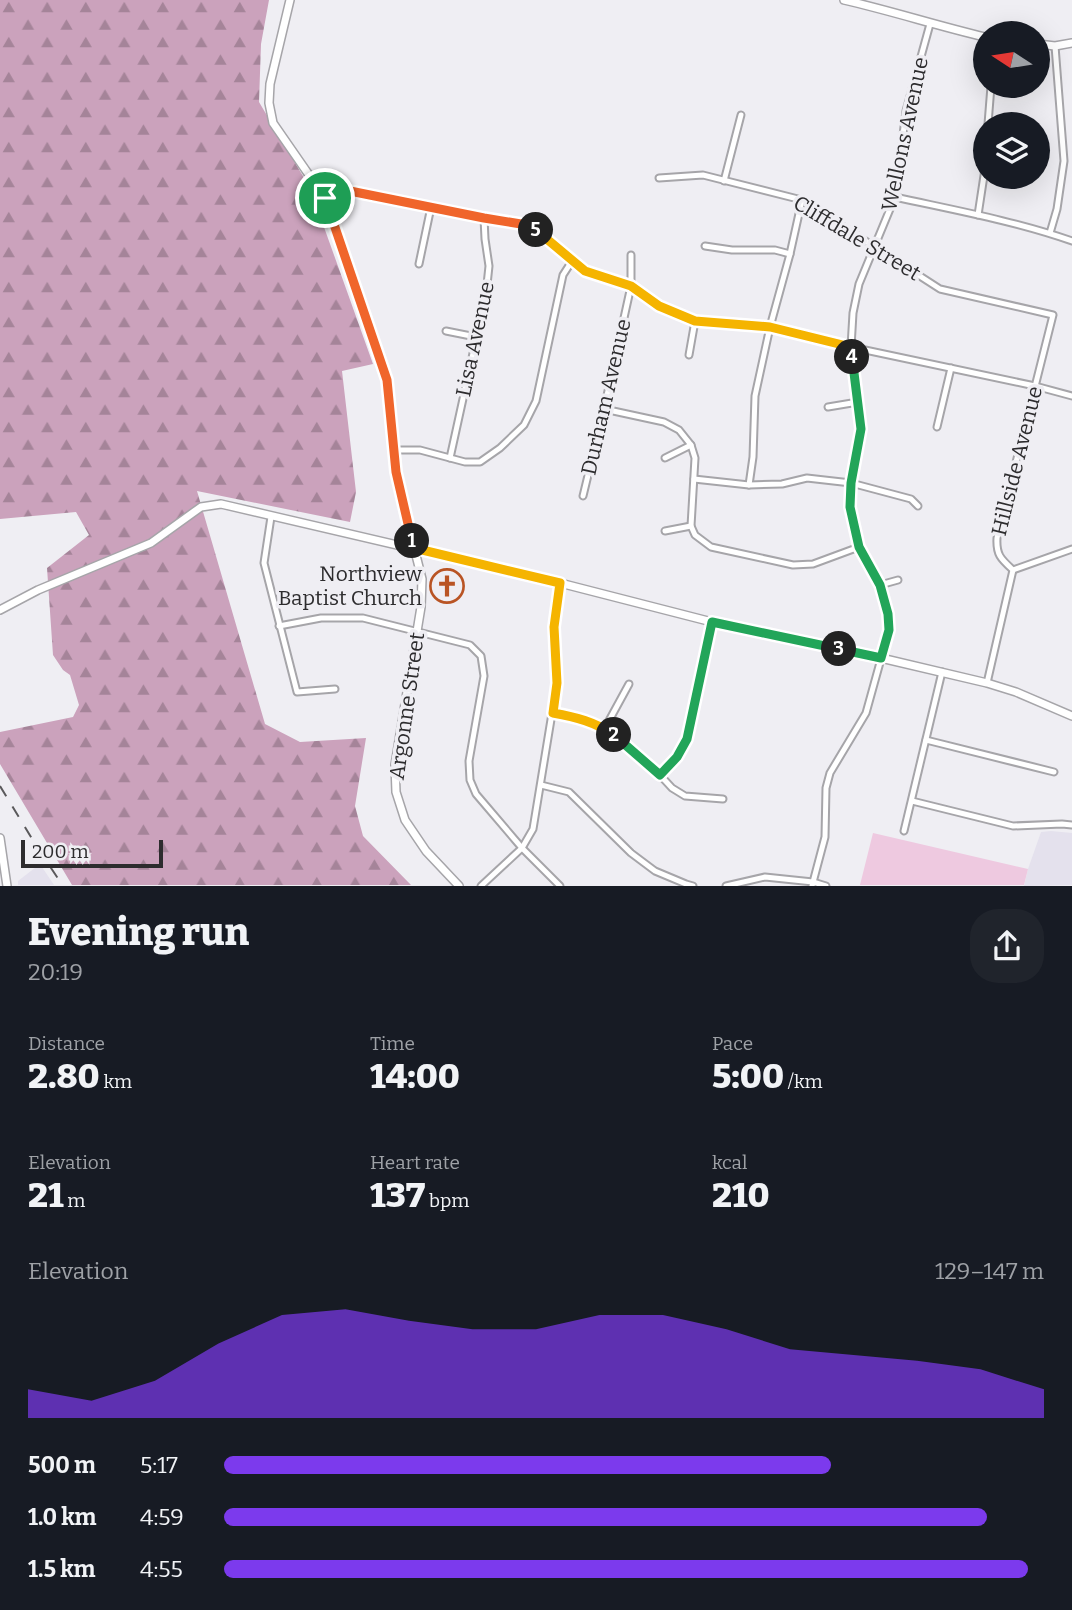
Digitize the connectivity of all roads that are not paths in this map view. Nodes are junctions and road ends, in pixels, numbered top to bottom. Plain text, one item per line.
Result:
1 (290, 0) edge
2 (844, 0) edge
3 (867, 3) edge
4 (930, 24) junction
5 (973, 34) edge
6 (1072, 43) edge
7 (1050, 45) edge
8 (1055, 46) junction
9 (741, 115) dead end
10 (659, 178) dead end
11 (724, 181) junction
12 (982, 189) edge
13 (895, 197) junction
14 (325, 198) junction
15 (802, 200) junction
16 (431, 207) junction
17 (978, 215) junction
18 (484, 218) junction
19 (1050, 233) junction
20 (1072, 240) edge
21 (705, 246) dead end
22 (875, 247) junction
23 (790, 254) junction
24 (631, 255) dead end
25 (572, 261) junction
26 (419, 264) dead end
27 (631, 286) junction
28 (1053, 315) joint
29 (695, 321) junction
30 (770, 327) junction
31 (446, 331) dead end
32 (475, 337) junction
33 (851, 347) junction
34 (689, 355) dead end
35 (951, 368) junction
36 (1035, 386) junction
37 (1072, 396) edge
38 (858, 402) junction
39 (828, 407) dead end
40 (604, 409) junction
41 (937, 427) dead end
42 (691, 445) junction
43 (393, 450) junction
44 (450, 458) junction
45 (665, 458) dead end
46 (694, 479) junction
47 (851, 483) junction
48 (748, 485) junction
49 (583, 496) dead end
50 (918, 506) dead end
51 (271, 517) junction
52 (691, 526) junction
53 (665, 531) dead end
54 (859, 547) junction
55 (414, 548) junction
56 (1072, 549) edge
57 (1013, 569) junction
58 (898, 580) dead end
59 (560, 583) junction
60 (880, 585) junction
61 (0, 610) edge
62 (712, 622) junction
63 (279, 626) junction
64 (417, 631) junction
65 (881, 658) junction
66 (942, 673) junction
67 (987, 683) junction
68 (629, 684) dead end
69 (335, 689) dead end
70 (553, 713) junction
71 (1072, 716) edge
72 (605, 729) junction
73 (926, 740) junction
74 (1054, 772) dead end
75 (660, 775) junction
76 (541, 785) junction
77 (723, 799) dead end
78 (912, 801) junction
79 (1072, 825) edge
80 (904, 831) dead end
81 (0, 838) edge
82 (522, 848) junction
83 (812, 884) edge
84 (8, 886) edge
85 (459, 886) edge
86 (481, 886) edge
87 (560, 886) edge
88 (694, 886) edge
89 (726, 886) edge
90 (826, 886) edge

1 - 14 street, Argonne Street
2 - 3 street
3 - 4 street
4 - 5 street
4 - 13 street, Wellons Avenue
6 - 8 street
7 - 8 street
8 - 19 street
9 - 11 street
10 - 11 street, Cliffdale Street
11 - 15 street, Cliffdale Street
12 - 17 street
13 - 17 street
13 - 22 street, Wellons Avenue
14 - 16 street
14 - 43 street, Argonne Street
15 - 22 street, Cliffdale Street
15 - 23 street
16 - 18 street
16 - 26 street
17 - 19 street
18 - 25 street
18 - 32 street, Lisa Avenue
19 - 20 street
21 - 23 street
22 - 28 street, Cliffdale Street
22 - 33 street, Wellons Avenue
23 - 30 street
24 - 27 street, Durham Avenue
25 - 27 street
25 - 44 street
27 - 29 street
27 - 40 street, Durham Avenue
28 - 36 street, Hillside Avenue
29 - 30 street
29 - 34 street
30 - 33 street
30 - 48 street
31 - 32 street
32 - 44 street, Lisa Avenue
33 - 35 street
33 - 38 street, Wellons Avenue
35 - 36 street
35 - 41 street
36 - 37 street
36 - 57 street, Hillside Avenue
38 - 39 street
38 - 47 street, Wellons Avenue
40 - 42 street
40 - 49 street, Durham Avenue
42 - 45 street
42 - 46 street
43 - 44 street
43 - 55 street, Argonne Street
46 - 48 street
46 - 52 street
47 - 48 street
47 - 50 street
47 - 54 street, Wellons Avenue
51 - 55 street
51 - 61 street
51 - 63 street
52 - 53 street
52 - 54 street
54 - 60 street, Wellons Avenue
55 - 59 street
55 - 64 street, Argonne Street
56 - 57 street
57 - 67 street, Hillside Avenue
58 - 60 street
59 - 62 street
59 - 70 street
60 - 65 street, Wellons Avenue
62 - 65 street
62 - 75 street
63 - 64 street
63 - 69 street
64 - 82 street
64 - 85 street, Argonne Street
65 - 66 street
65 - 83 street, Wellons Avenue
66 - 67 street
66 - 73 street
67 - 71 street
68 - 72 street
70 - 72 street
70 - 76 street
72 - 75 street
73 - 74 street
73 - 78 street
75 - 77 street
76 - 82 street
76 - 88 street
78 - 79 street
78 - 80 street
81 - 84 street
82 - 86 street
82 - 87 street
83 - 89 street
83 - 90 street

